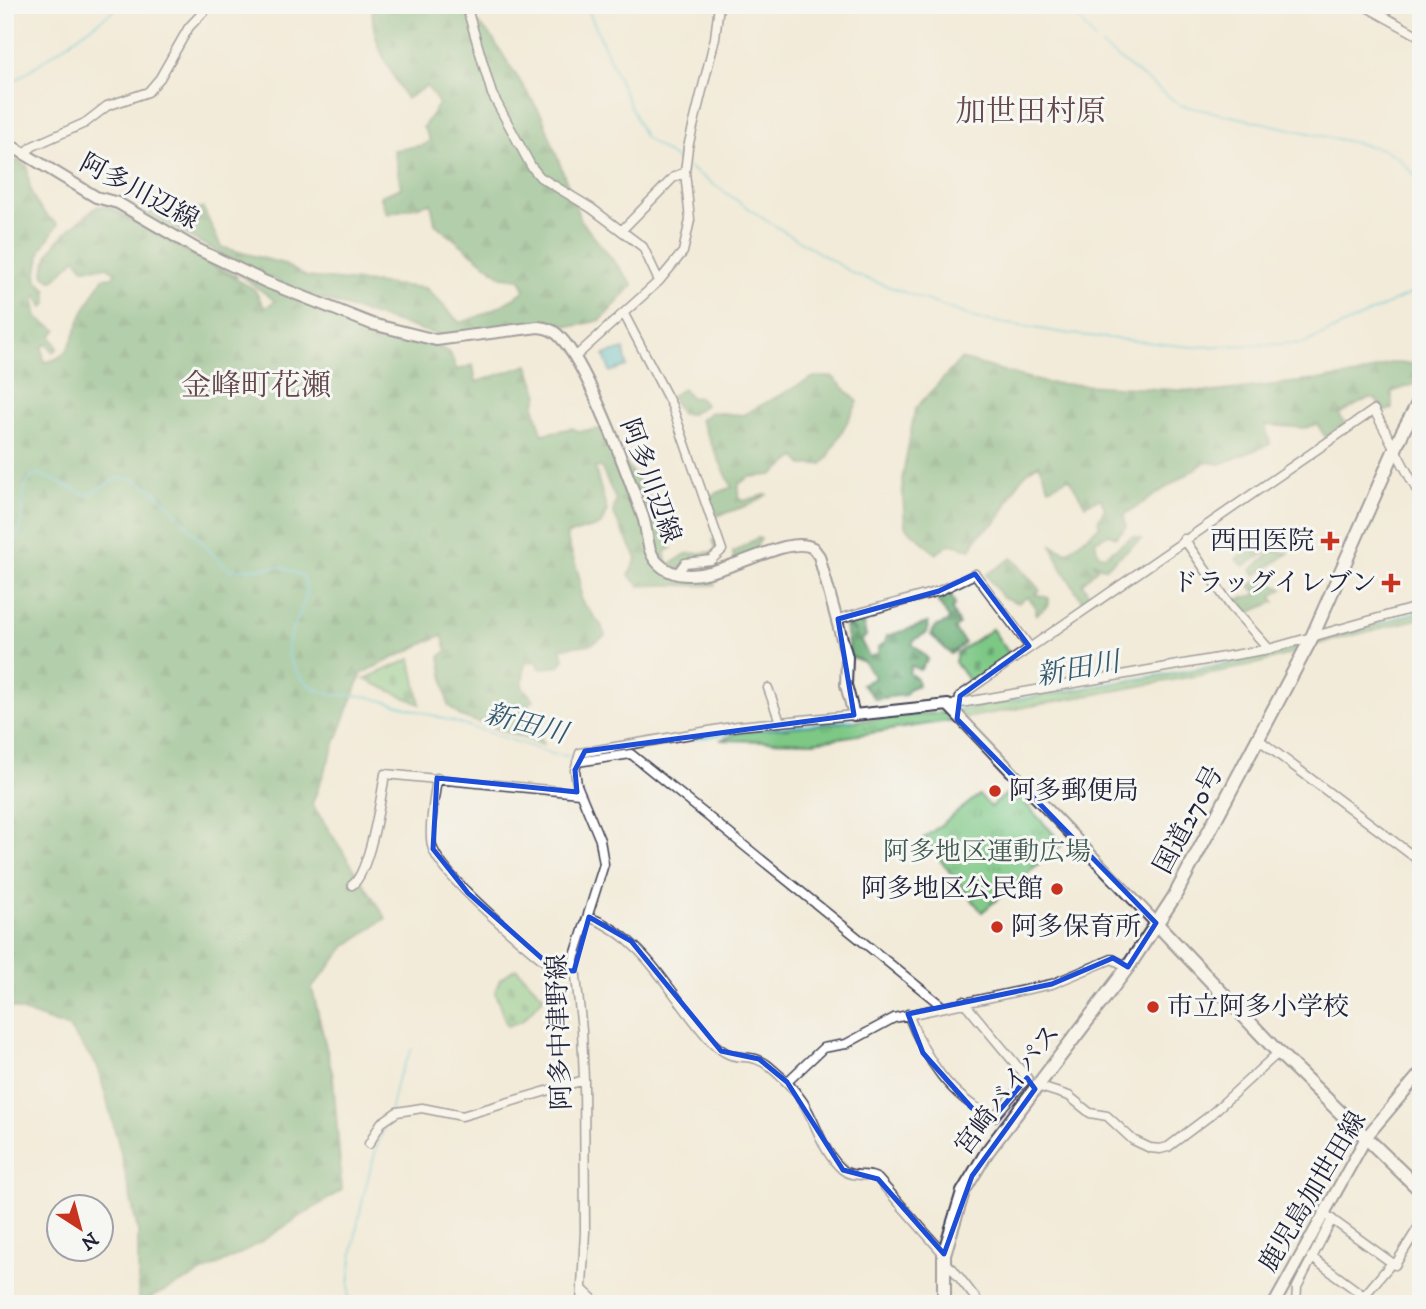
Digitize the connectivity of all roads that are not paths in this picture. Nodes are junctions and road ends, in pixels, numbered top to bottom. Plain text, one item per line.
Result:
1 (210, 5) edge
2 (466, 5) edge
3 (719, 5) edge
4 (1363, 5) edge
5 (1421, 37) edge
6 (5, 142) edge
7 (24, 154) junction
8 (685, 172) junction
9 (622, 230) junction
10 (659, 281) junction
11 (624, 314) junction
12 (575, 358) junction
13 (1421, 398) edge
14 (1395, 448) junction
15 (1421, 498) edge
16 (1184, 539) junction
17 (677, 574) junction
18 (1421, 606) edge
19 (838, 619) junction
20 (1311, 637) junction
21 (1029, 646) junction
22 (1269, 649) junction
23 (768, 688) dead end
24 (952, 707) junction
25 (854, 715) junction
26 (780, 722) junction
27 (1258, 739) junction
28 (578, 759) junction
29 (438, 779) junction
30 (579, 793) junction
31 (1421, 862) edge
32 (352, 885) dead end
33 (589, 917) junction
34 (1156, 923) junction
35 (1128, 967) junction
36 (574, 971) junction
37 (963, 1001) junction
38 (942, 1006) junction
39 (908, 1014) junction
40 (1279, 1052) junction
41 (1421, 1072) edge
42 (583, 1080) junction
43 (787, 1082) junction
44 (1033, 1084) junction
45 (1367, 1136) junction
46 (369, 1143) dead end
47 (1421, 1191) edge
48 (1327, 1216) junction
49 (1421, 1223) edge
50 (1311, 1257) junction
51 (943, 1258) junction
52 (1391, 1264) junction
53 (583, 1290) junction
54 (582, 1304) edge
55 (598, 1304) edge
56 (944, 1304) edge
57 (980, 1304) edge
58 (1274, 1304) edge
59 (1296, 1304) edge

1 - 7 street
2 - 9 street
3 - 8 street
4 - 5 street
6 - 7 main road, 阿多川辺線
7 - 12 main road, 阿多川辺線
8 - 9 street
8 - 10 street
9 - 10 street
10 - 11 street
11 - 12 street
11 - 17 street
12 - 17 main road, 阿多川辺線
13 - 14 highway, 国道270号
14 - 15 street
14 - 16 street
14 - 20 highway, 国道270号
16 - 21 street
16 - 22 street
17 - 19 main road, 阿多川辺線
18 - 20 street
19 - 21 street
19 - 25 main road, 阿多川辺線
20 - 22 street
20 - 27 highway, 国道270号
21 - 24 street
22 - 24 street
23 - 26 street
24 - 25 main road
24 - 34 main road
25 - 26 street
26 - 28 street
27 - 31 street
27 - 34 highway, 国道270号
28 - 30 street, 阿多中津野線
28 - 38 street
29 - 30 street
29 - 32 street
29 - 36 street
30 - 33 street, 阿多中津野線
33 - 36 street, 阿多中津野線
33 - 43 street
34 - 35 highway, 宮崎バイパス
34 - 40 highway
35 - 37 street
35 - 44 highway, 宮崎バイパス
36 - 42 street, 阿多中津野線
37 - 38 street
37 - 44 street
38 - 39 street
39 - 43 street
39 - 44 street
40 - 44 street
40 - 45 highway
41 - 45 main road, 鹿児島加世田線
42 - 46 street
42 - 53 street, 阿多中津野線
43 - 51 street
44 - 51 highway, 宮崎バイパス
45 - 47 highway
45 - 48 main road, 鹿児島加世田線
48 - 50 street
48 - 52 street
48 - 58 main road, 鹿児島加世田線
49 - 52 street
50 - 52 street
50 - 59 street
51 - 56 highway, 宮崎バイパス
51 - 57 street
53 - 54 street, 阿多中津野線
53 - 55 street

